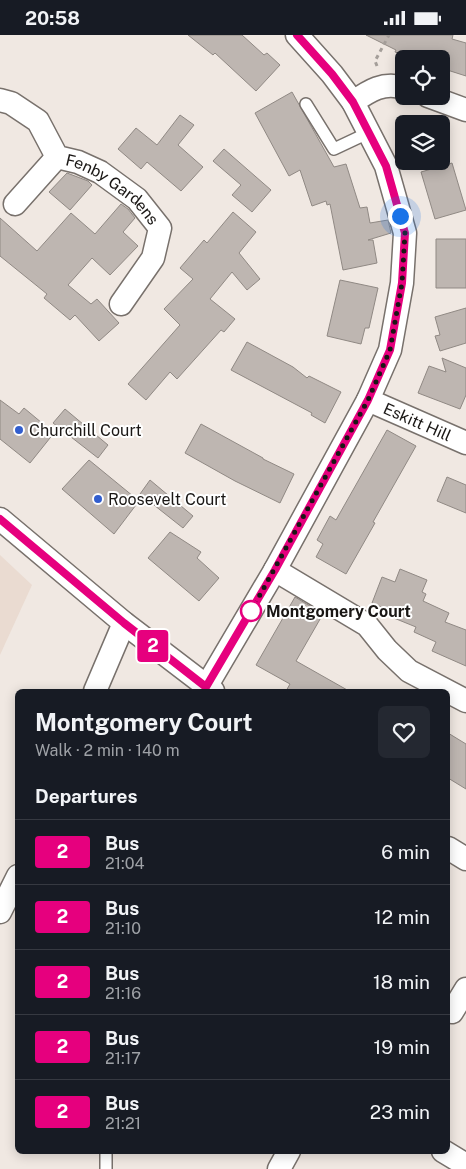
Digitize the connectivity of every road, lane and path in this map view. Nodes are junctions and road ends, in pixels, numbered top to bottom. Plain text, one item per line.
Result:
1 (297, 35) edge
2 (389, 35) edge
3 (393, 87) edge
4 (0, 100) edge
5 (353, 102) junction
6 (306, 104) dead end
7 (450, 104) edge
8 (466, 110) edge
9 (368, 133) junction
10 (57, 157) junction
11 (15, 205) dead end
12 (121, 304) dead end
13 (368, 400) junction
14 (466, 443) edge
15 (0, 519) edge
16 (275, 570) junction
17 (124, 623) junction
18 (96, 689) edge
19 (209, 689) edge
20 (443, 689) edge
21 (450, 693) edge
22 (466, 701) edge
23 (450, 849) edge
24 (466, 859) edge
25 (15, 882) edge
26 (0, 912) edge
27 (466, 989) edge
28 (452, 1012) dead end
29 (106, 1154) edge
30 (288, 1154) edge
31 (448, 1154) edge
32 (466, 1165) edge
33 (106, 1169) edge
34 (279, 1169) edge

1 - 5 street
2 - 3 path
3 - 5 street
4 - 10 street, Fenby Gardens
5 - 9 street
6 - 9 lane
7 - 8 street
9 - 13 street
10 - 11 street
10 - 12 street, Fenby Gardens
13 - 14 street, Eskitt Hill
13 - 16 street
15 - 17 street
16 - 19 street
16 - 20 street
17 - 18 street
17 - 19 street
21 - 22 street
23 - 24 street
25 - 26 street
27 - 28 street
29 - 33 lane
30 - 34 street
31 - 32 street

